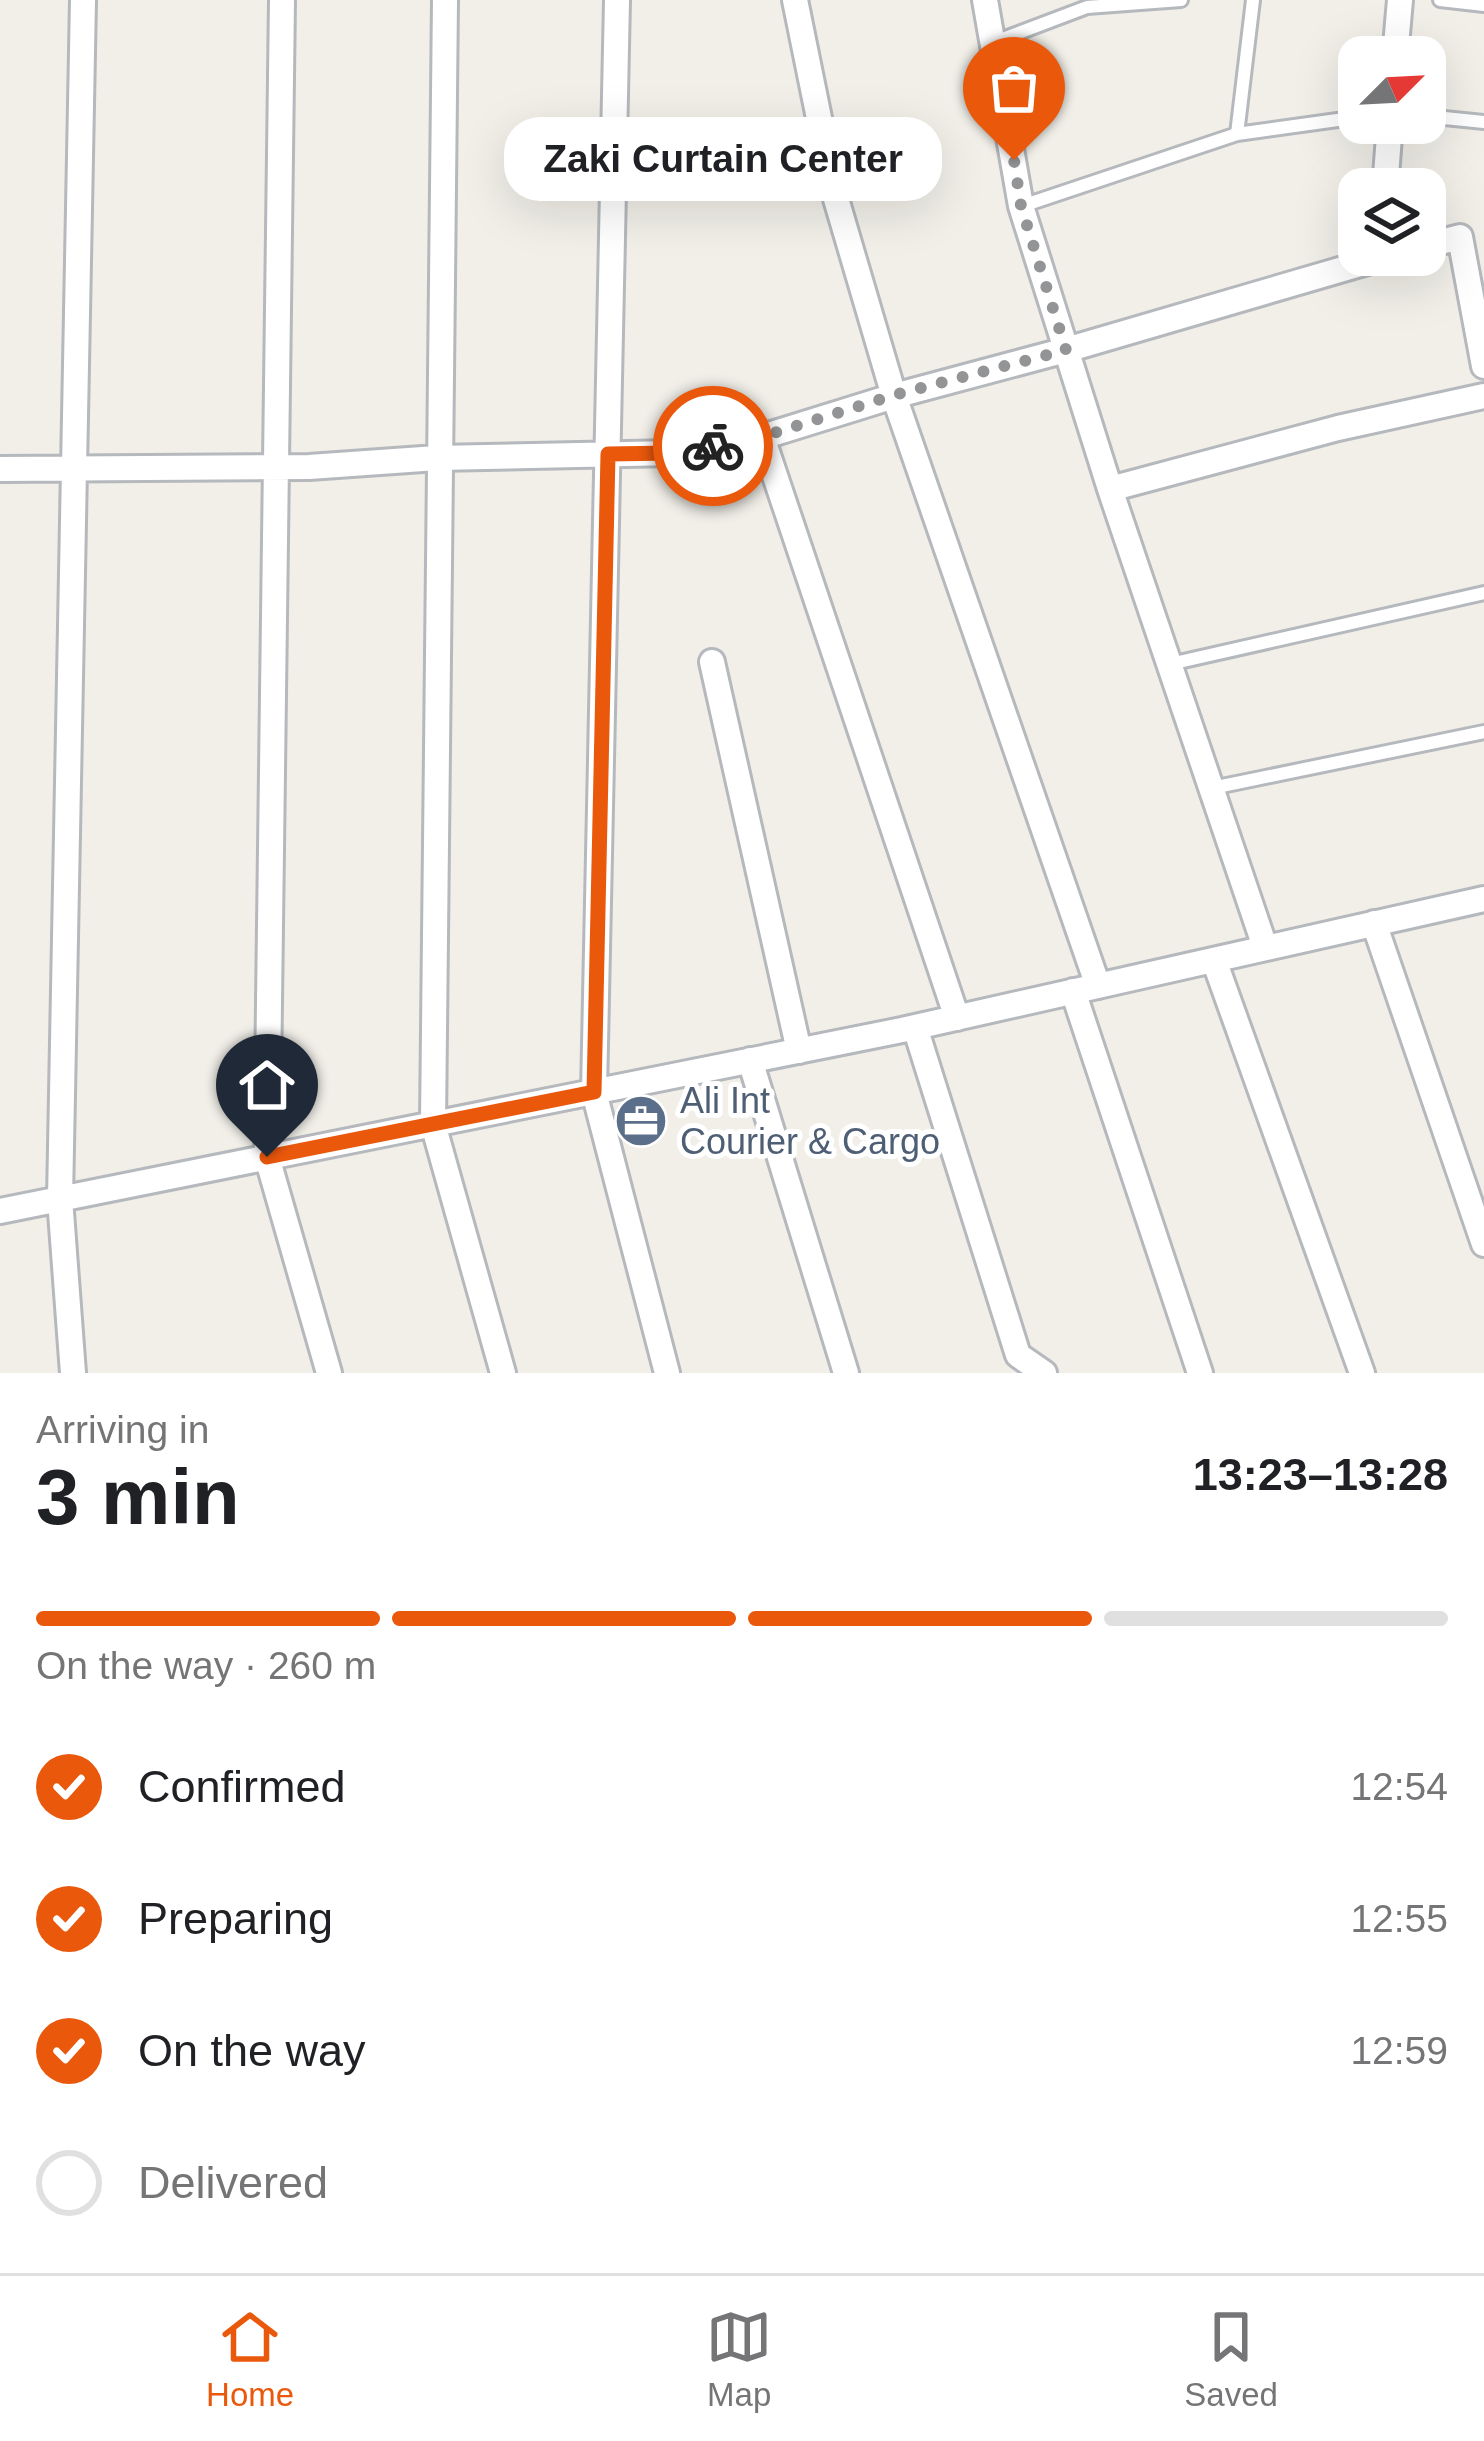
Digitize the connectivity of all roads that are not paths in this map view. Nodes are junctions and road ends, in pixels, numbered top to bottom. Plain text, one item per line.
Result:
1 (82, 0) edge
2 (282, 0) edge
3 (445, 0) edge
4 (617, 0) edge
5 (795, 0) edge
6 (985, 0) edge
7 (1180, 0) edge
8 (1253, 0) edge
9 (1400, 0) edge
10 (1440, 0) edge
11 (1114, 2) edge
12 (1484, 4) edge
13 (1397, 36) edge
14 (992, 43) junction
15 (1446, 118) edge
16 (1338, 120) edge
17 (1484, 122) edge
18 (1237, 134) junction
19 (1021, 206) junction
20 (1446, 241) edge
21 (1338, 270) edge
22 (1066, 350) junction
23 (1484, 366) edge
24 (894, 395) junction
25 (1484, 396) edge
26 (761, 437) junction
27 (608, 454) junction
28 (437, 458) junction
29 (275, 467) junction
30 (74, 468) junction
31 (0, 469) edge
32 (1110, 489) junction
33 (1484, 593) edge
34 (712, 662) dead end
35 (1170, 664) junction
36 (1484, 732) edge
37 (1212, 788) junction
38 (1484, 899) edge
39 (1374, 923) junction
40 (1265, 947) junction
41 (1214, 960) junction
42 (1085, 988) junction
43 (957, 1018) junction
44 (915, 1027) junction
45 (799, 1051) junction
46 (750, 1060) junction
47 (594, 1092) junction
48 (433, 1124) junction
49 (267, 1157) junction
50 (60, 1199) junction
51 (0, 1211) edge
52 (1484, 1244) edge
53 (73, 1373) edge
54 (329, 1373) edge
55 (503, 1373) edge
56 (667, 1373) edge
57 (846, 1373) edge
58 (1044, 1373) edge
59 (1200, 1373) edge
60 (1362, 1373) edge

1 - 30 street
2 - 29 street
3 - 28 street
4 - 27 street
5 - 24 street
6 - 14 street
7 - 11 lane
8 - 18 lane
9 - 13 street
10 - 12 lane
11 - 14 lane
14 - 19 street
15 - 17 lane
16 - 18 lane
18 - 19 lane
19 - 22 street
20 - 23 street
21 - 22 street
22 - 24 street
22 - 32 street
24 - 26 street
24 - 42 street
25 - 32 street
26 - 27 street
26 - 43 street
27 - 28 street
27 - 47 street
28 - 29 street
28 - 48 street
29 - 30 street
29 - 49 street
30 - 31 street
30 - 50 street
32 - 35 street
33 - 35 lane
34 - 45 street
35 - 37 street
36 - 37 lane
37 - 40 street
38 - 39 street
39 - 40 street
39 - 52 street
40 - 41 street
41 - 42 street
41 - 60 street
42 - 43 street
42 - 59 street
43 - 44 street
44 - 45 street
44 - 58 street
45 - 46 street
46 - 47 street
46 - 57 street
47 - 48 street
47 - 56 street
48 - 49 street
48 - 55 street
49 - 50 street
49 - 54 street
50 - 51 street
50 - 53 street

